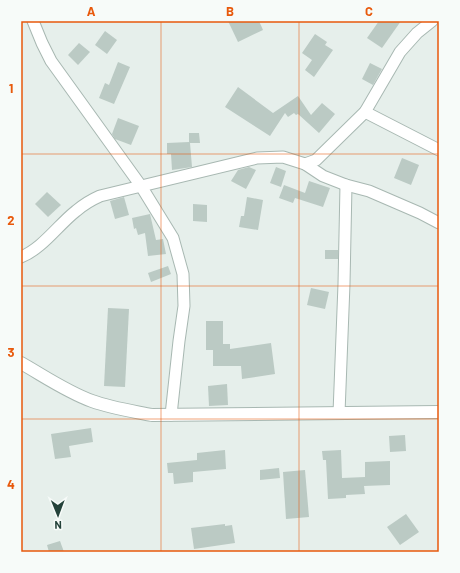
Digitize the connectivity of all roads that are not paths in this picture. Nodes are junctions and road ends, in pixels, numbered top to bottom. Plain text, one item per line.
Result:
1 (33, 21) edge
2 (432, 21) edge
3 (365, 112) junction
4 (439, 150) edge
5 (305, 164) junction
6 (346, 185) junction
7 (141, 186) junction
8 (439, 223) edge
9 (21, 257) edge
10 (21, 363) edge
11 (439, 412) edge
12 (339, 413) junction
13 (171, 415) junction

1 - 7 street
2 - 3 street
3 - 4 street
3 - 5 street
5 - 6 street
5 - 7 street
6 - 8 street
6 - 12 street
7 - 9 street
7 - 13 street
10 - 13 street
11 - 12 street
12 - 13 street

